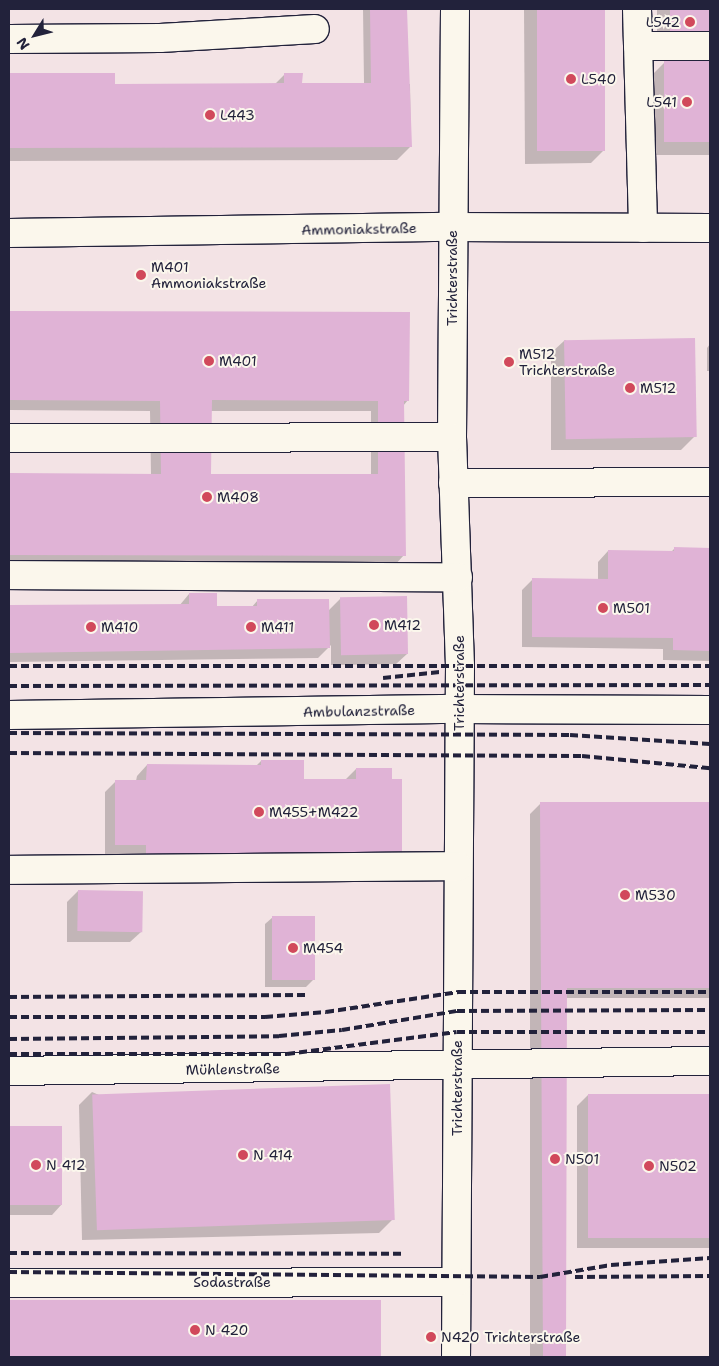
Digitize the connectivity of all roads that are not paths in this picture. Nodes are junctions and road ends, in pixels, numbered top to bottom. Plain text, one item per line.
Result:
1 (455, 9) edge
2 (637, 9) edge
3 (315, 30) dead end
4 (9, 39) edge
5 (638, 46) junction
6 (710, 46) edge
7 (451, 227) junction
8 (643, 228) junction
9 (710, 228) edge
10 (9, 233) edge
11 (452, 437) junction
12 (9, 438) edge
13 (710, 482) edge
14 (452, 483) junction
15 (9, 575) edge
16 (458, 577) junction
17 (459, 709) junction
18 (710, 710) edge
19 (9, 715) edge
20 (458, 866) junction
21 (9, 870) edge
22 (710, 1061) edge
23 (457, 1065) junction
24 (9, 1071) edge
25 (456, 1282) junction
26 (9, 1283) edge
27 (456, 1357) edge

1 - 7 street, Trichterstraße
2 - 5 street
3 - 4 street
5 - 6 street
5 - 8 street
7 - 8 street, Ammoniakstraße
7 - 10 street, Ammoniakstraße
7 - 11 street, Trichterstraße
8 - 9 street, Ammoniakstraße
11 - 12 street
11 - 14 street, Trichterstraße
13 - 14 street
14 - 16 street, Trichterstraße
15 - 16 street
16 - 17 street, Trichterstraße
17 - 18 street, Ambulanzstraße
17 - 19 street, Ambulanzstraße
17 - 20 street, Trichterstraße
20 - 21 street
20 - 23 street, Trichterstraße
22 - 23 street, Mühlenstraße
23 - 24 street, Mühlenstraße
23 - 25 street, Trichterstraße
25 - 26 street, Sodastraße
25 - 27 street, Trichterstraße

